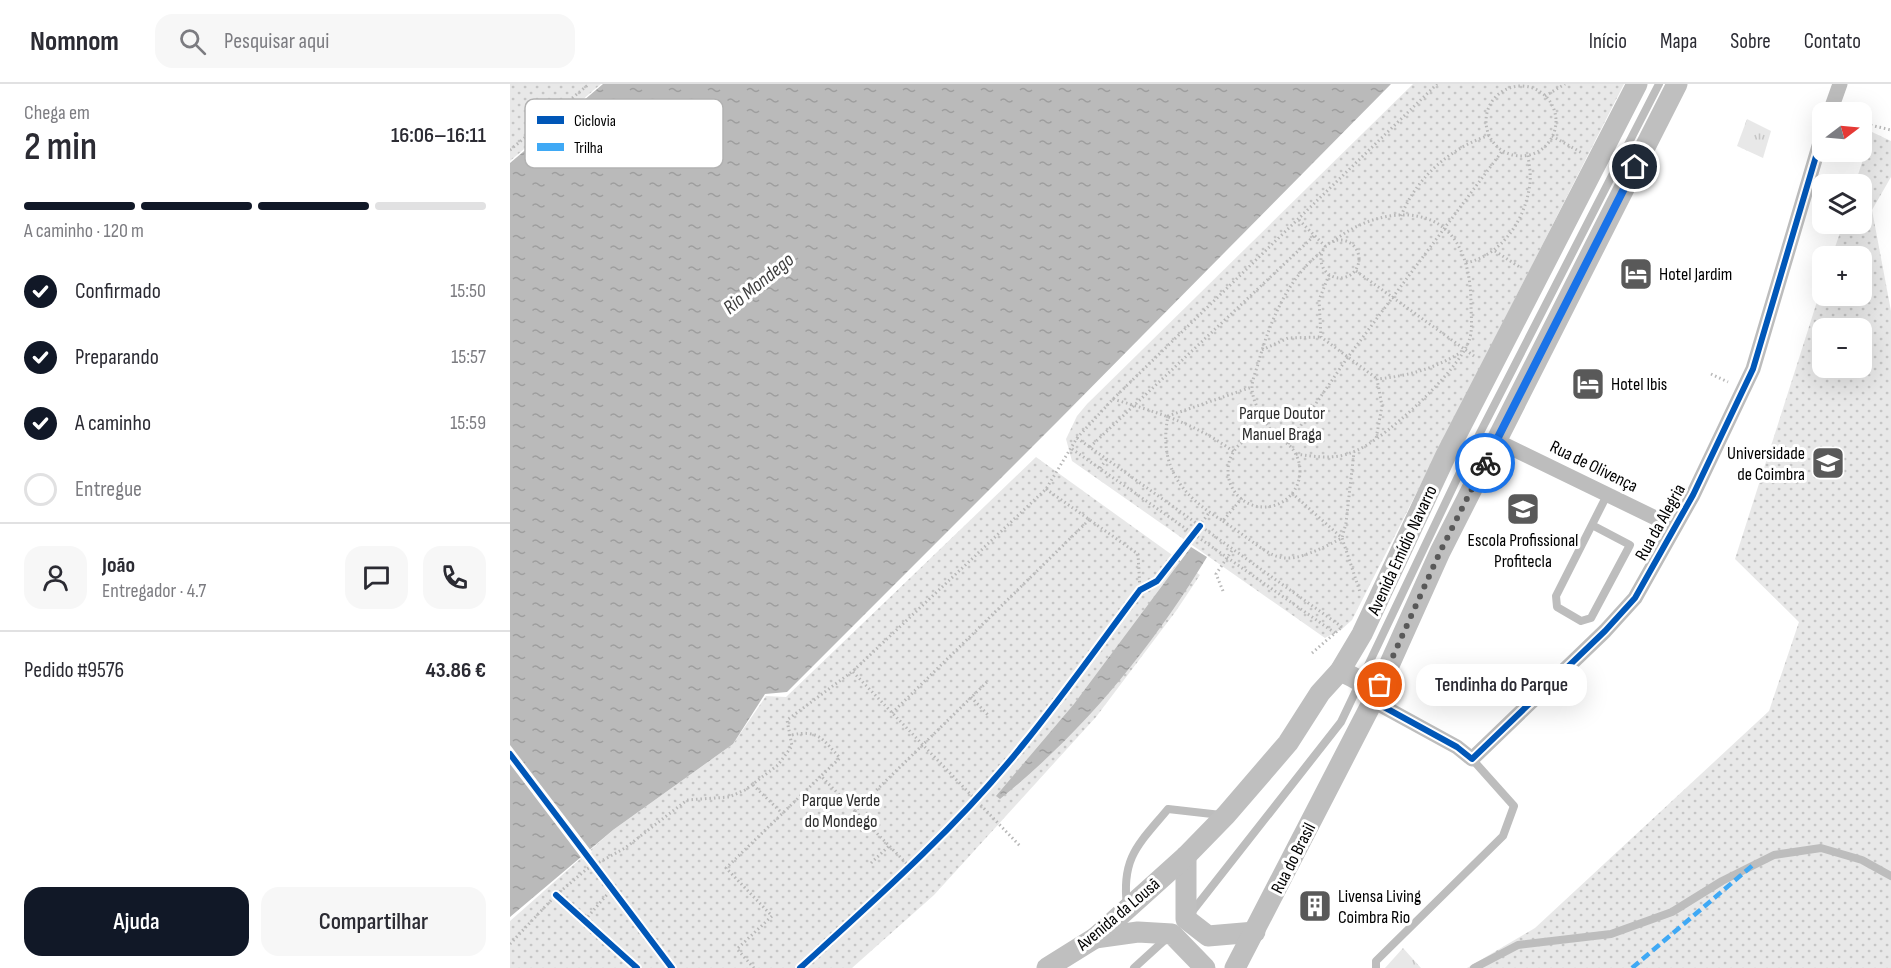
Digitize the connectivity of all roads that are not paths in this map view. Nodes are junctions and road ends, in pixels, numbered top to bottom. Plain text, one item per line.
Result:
1 (1637, 84) edge
2 (1659, 84) edge
3 (1677, 84) edge
4 (1840, 84) edge
5 (1834, 102) edge
6 (1814, 162) edge
7 (1497, 441) junction
8 (1607, 495) junction
9 (1592, 525) junction
10 (1674, 527) junction
11 (1591, 618) junction
12 (1605, 631) junction
13 (1340, 671) junction
14 (1361, 681) junction
15 (1373, 701) junction
16 (1349, 747) joint
17 (1472, 759) junction
18 (1226, 815) junction
19 (1185, 856) junction
20 (1891, 876) edge
21 (1127, 908) junction
22 (1186, 919) junction
23 (1255, 932) junction
24 (1172, 934) junction
25 (1095, 938) junction
26 (1047, 968) edge
27 (1134, 968) edge
28 (1205, 968) edge
29 (1235, 968) edge
30 (1376, 968) edge
31 (1474, 968) edge

1 - 13 main road, Avenida Emídio Navarro
2 - 14 lane
3 - 7 main road, Avenida Emídio Navarro
4 - 5 street
6 - 10 street, Rua da Alegria
7 - 8 street, Rua de Olivença
7 - 15 main road, Avenida Emídio Navarro
8 - 9 lane
8 - 10 street, Rua de Olivença
9 - 11 lane
9 - 11 lane
10 - 12 street, Rua da Alegria
11 - 12 lane
12 - 17 street, Rua da Alegria
13 - 14 main road
13 - 18 main road, Avenida Emídio Navarro
14 - 15 main road
14 - 22 lane
15 - 16 main road, Avenida Emídio Navarro
15 - 17 street
16 - 23 main road, Rua do Brasil
17 - 30 lane
18 - 19 main road, Avenida Emídio Navarro
18 - 21 lane
19 - 21 main road, Avenida da Lousã
19 - 22 main road
20 - 31 lane
21 - 25 main road, Avenida da Lousã
22 - 23 main road
22 - 24 lane
23 - 29 main road, Rua do Brasil
24 - 25 main road
24 - 27 lane
24 - 28 main road
25 - 26 main road, Avenida da Lousã

